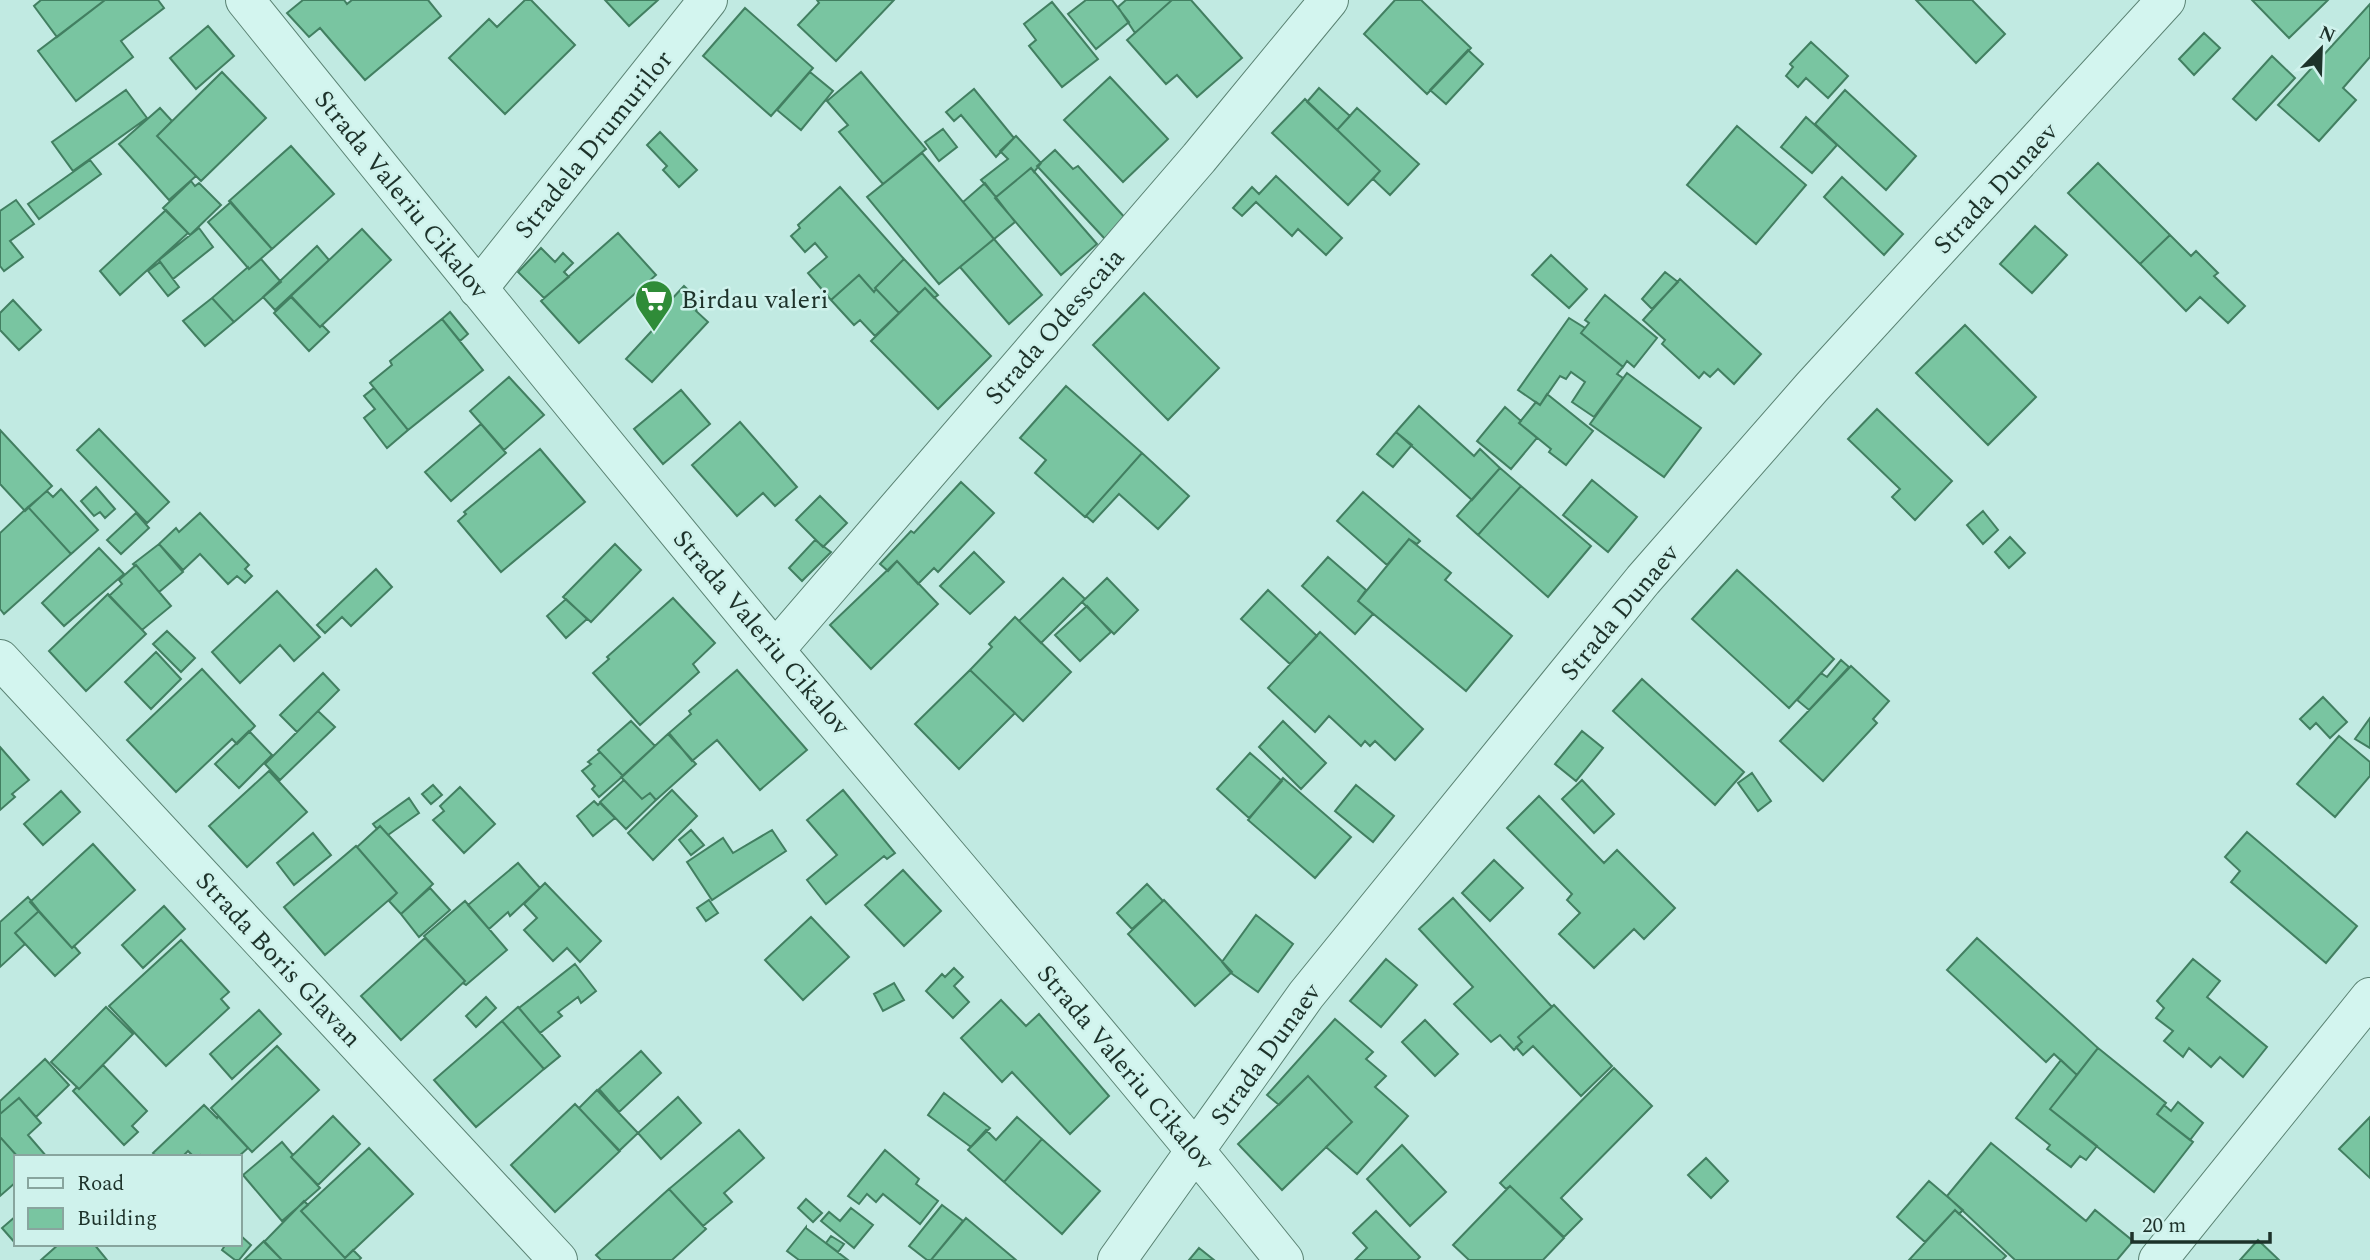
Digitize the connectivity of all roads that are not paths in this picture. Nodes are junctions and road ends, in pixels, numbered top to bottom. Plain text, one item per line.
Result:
1 (245, 0) edge
2 (708, 0) edge
3 (1329, 0) edge
4 (2166, 0) edge
5 (478, 289) junction
6 (775, 650) junction
7 (0, 659) edge
8 (2370, 998) edge
9 (1195, 1150) junction
10 (558, 1260) edge
11 (1117, 1260) edge
12 (1284, 1260) edge
13 (2158, 1260) edge

1 - 5 street, Strada Valeriu Cikalov
2 - 5 street, Stradela Drumurilor
3 - 6 street, Strada Odesscaia
4 - 9 street, Strada Dunaev
5 - 6 street, Strada Valeriu Cikalov
6 - 9 street, Strada Valeriu Cikalov
7 - 10 street, Strada Boris Glavan
8 - 13 street
9 - 11 street, Strada Dunaev
9 - 12 street, Strada Valeriu Cikalov

